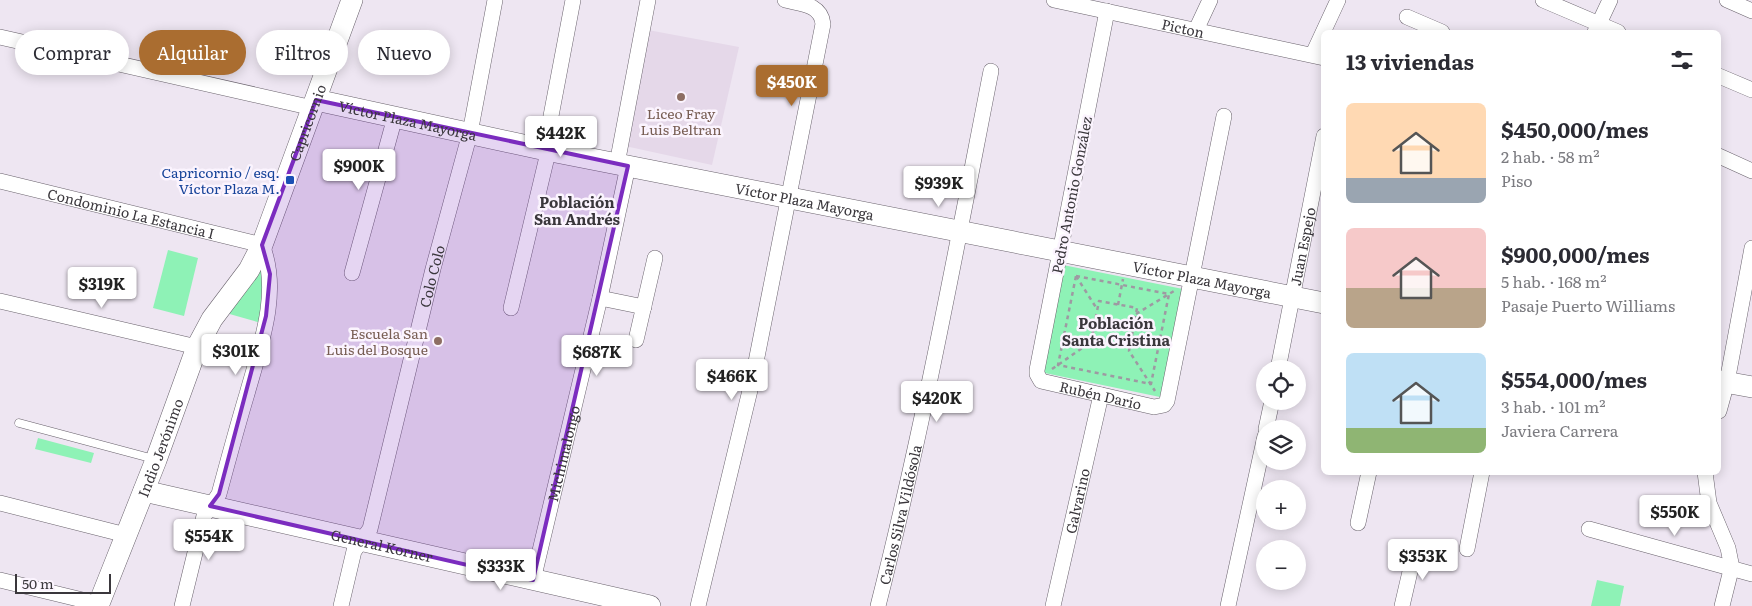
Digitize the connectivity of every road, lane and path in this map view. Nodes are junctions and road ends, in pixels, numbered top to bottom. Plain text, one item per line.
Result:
1 (352, 0) edge
2 (495, 0) edge
3 (573, 0) edge
4 (648, 0) edge
5 (785, 0) edge
6 (1054, 0) edge
7 (1210, 0) edge
8 (1338, 0) edge
9 (1543, 0) edge
10 (1610, 0) edge
11 (1727, 0) edge
12 (1078, 2) edge
13 (1107, 11) junction
14 (1752, 11) edge
15 (1407, 17) dead end
16 (1597, 28) edge
17 (1196, 30) junction
18 (1327, 30) edge
19 (1437, 30) edge
20 (0, 37) edge
21 (1318, 56) edge
22 (991, 70) dead end
23 (1721, 77) edge
24 (1752, 90) edge
25 (314, 104) junction
26 (1224, 116) dead end
27 (395, 117) junction
28 (470, 133) junction
29 (546, 150) junction
30 (1321, 151) edge
31 (1721, 157) edge
32 (622, 165) junction
33 (1752, 171) edge
34 (0, 181) edge
35 (790, 197) junction
36 (960, 231) junction
37 (262, 245) junction
38 (1752, 248) edge
39 (1060, 251) junction
40 (655, 258) dead end
41 (1072, 269) dead end
42 (352, 273) dead end
43 (1123, 274) dead end
44 (1076, 276) junction
45 (1193, 277) junction
46 (1122, 285) junction
47 (1175, 290) dead end
48 (1169, 294) junction
49 (1292, 297) junction
50 (600, 298) junction
51 (0, 301) edge
52 (1321, 302) edge
53 (1118, 305) junction
54 (644, 307) junction
55 (511, 308) dead end
56 (1097, 311) junction
57 (1136, 314) junction
58 (636, 340) dead end
59 (197, 348) junction
60 (1280, 360) edge
61 (1058, 365) junction
62 (1038, 378) junction
63 (1723, 382) edge
64 (1151, 384) junction
65 (1752, 387) edge
66 (1101, 395) junction
67 (1721, 396) edge
68 (1164, 405) junction
69 (20, 423) dead end
70 (156, 460) junction
71 (1258, 470) edge
72 (1368, 475) edge
73 (1481, 475) edge
74 (1705, 475) edge
75 (144, 491) junction
76 (0, 502) edge
77 (210, 506) junction
78 (1358, 523) dead end
79 (1589, 529) dead end
80 (126, 535) junction
81 (360, 541) junction
82 (1467, 549) dead end
83 (1415, 550) dead end
84 (1731, 568) junction
85 (1752, 574) edge
86 (0, 580) edge
87 (533, 580) junction
88 (590, 600) edge
89 (99, 605) edge
90 (182, 606) edge
91 (341, 606) edge
92 (650, 606) edge
93 (698, 606) edge
94 (878, 606) edge
95 (1053, 606) edge
96 (1228, 606) edge
97 (1402, 606) edge
98 (1722, 606) edge

1 - 25 street, Capricornio
2 - 28 street, Colo Colo
3 - 29 street
4 - 32 street, Michimalongo
5 - 35 street
6 - 12 street, Picton
7 - 17 street
8 - 18 street
9 - 16 street
10 - 16 street
11 - 14 street
12 - 13 street, Picton
13 - 17 street, Picton
13 - 39 street, Pedro Antonio González
15 - 19 street
17 - 21 street, Picton
20 - 25 street
22 - 36 street, Carlos Silva Vildósola
23 - 24 street
25 - 27 street, Víctor Plaza Mayorga
25 - 37 street, Capricornio
26 - 45 street
27 - 28 street, Víctor Plaza Mayorga
27 - 42 street
28 - 29 street, Víctor Plaza Mayorga
28 - 81 street, Colo Colo
29 - 32 street, Víctor Plaza Mayorga
29 - 55 street
30 - 49 street, Juan Espejo
31 - 33 street
32 - 35 street, Víctor Plaza Mayorga
32 - 50 street, Michimalongo
34 - 37 street, Condominio La Estancia I
35 - 36 street, Víctor Plaza Mayorga
35 - 93 street
36 - 39 street, Víctor Plaza Mayorga
36 - 94 street, Carlos Silva Vildósola
37 - 59 street, Indio Jerónimo
37 - 77 street
38 - 63 street
39 - 45 street, Víctor Plaza Mayorga
39 - 62 street, Pedro Antonio González
40 - 54 street
41 - 44 path
43 - 46 path
44 - 46 path
44 - 56 path
44 - 61 path
45 - 49 street, Víctor Plaza Mayorga
45 - 68 street
46 - 48 path
46 - 53 path
47 - 48 path
48 - 57 path
48 - 64 path
49 - 52 street, Víctor Plaza Mayorga
49 - 60 street, Juan Espejo
50 - 54 street
50 - 87 street, Michimalongo
51 - 59 street
53 - 56 path
53 - 57 path
54 - 58 street
56 - 61 path
57 - 64 path
59 - 70 street, Indio Jerónimo
61 - 62 path
61 - 64 path
62 - 66 street, Rubén Darío
63 - 65 street
63 - 67 street
64 - 68 path
66 - 68 street, Rubén Darío
66 - 95 street, Galvarino
69 - 70 lane
70 - 75 street, Indio Jerónimo
71 - 96 street
72 - 78 street
73 - 82 street
74 - 84 street
75 - 77 street, General Korner
75 - 80 street, Indio Jerónimo
76 - 80 street
77 - 81 street, General Korner
77 - 90 street
79 - 84 street
80 - 89 street, Indio Jerónimo
81 - 87 street, General Korner
81 - 91 street, Colo Colo
83 - 97 street
84 - 85 street
84 - 98 street
86 - 89 street
87 - 88 street, General Korner
88 - 92 street, General Korner

